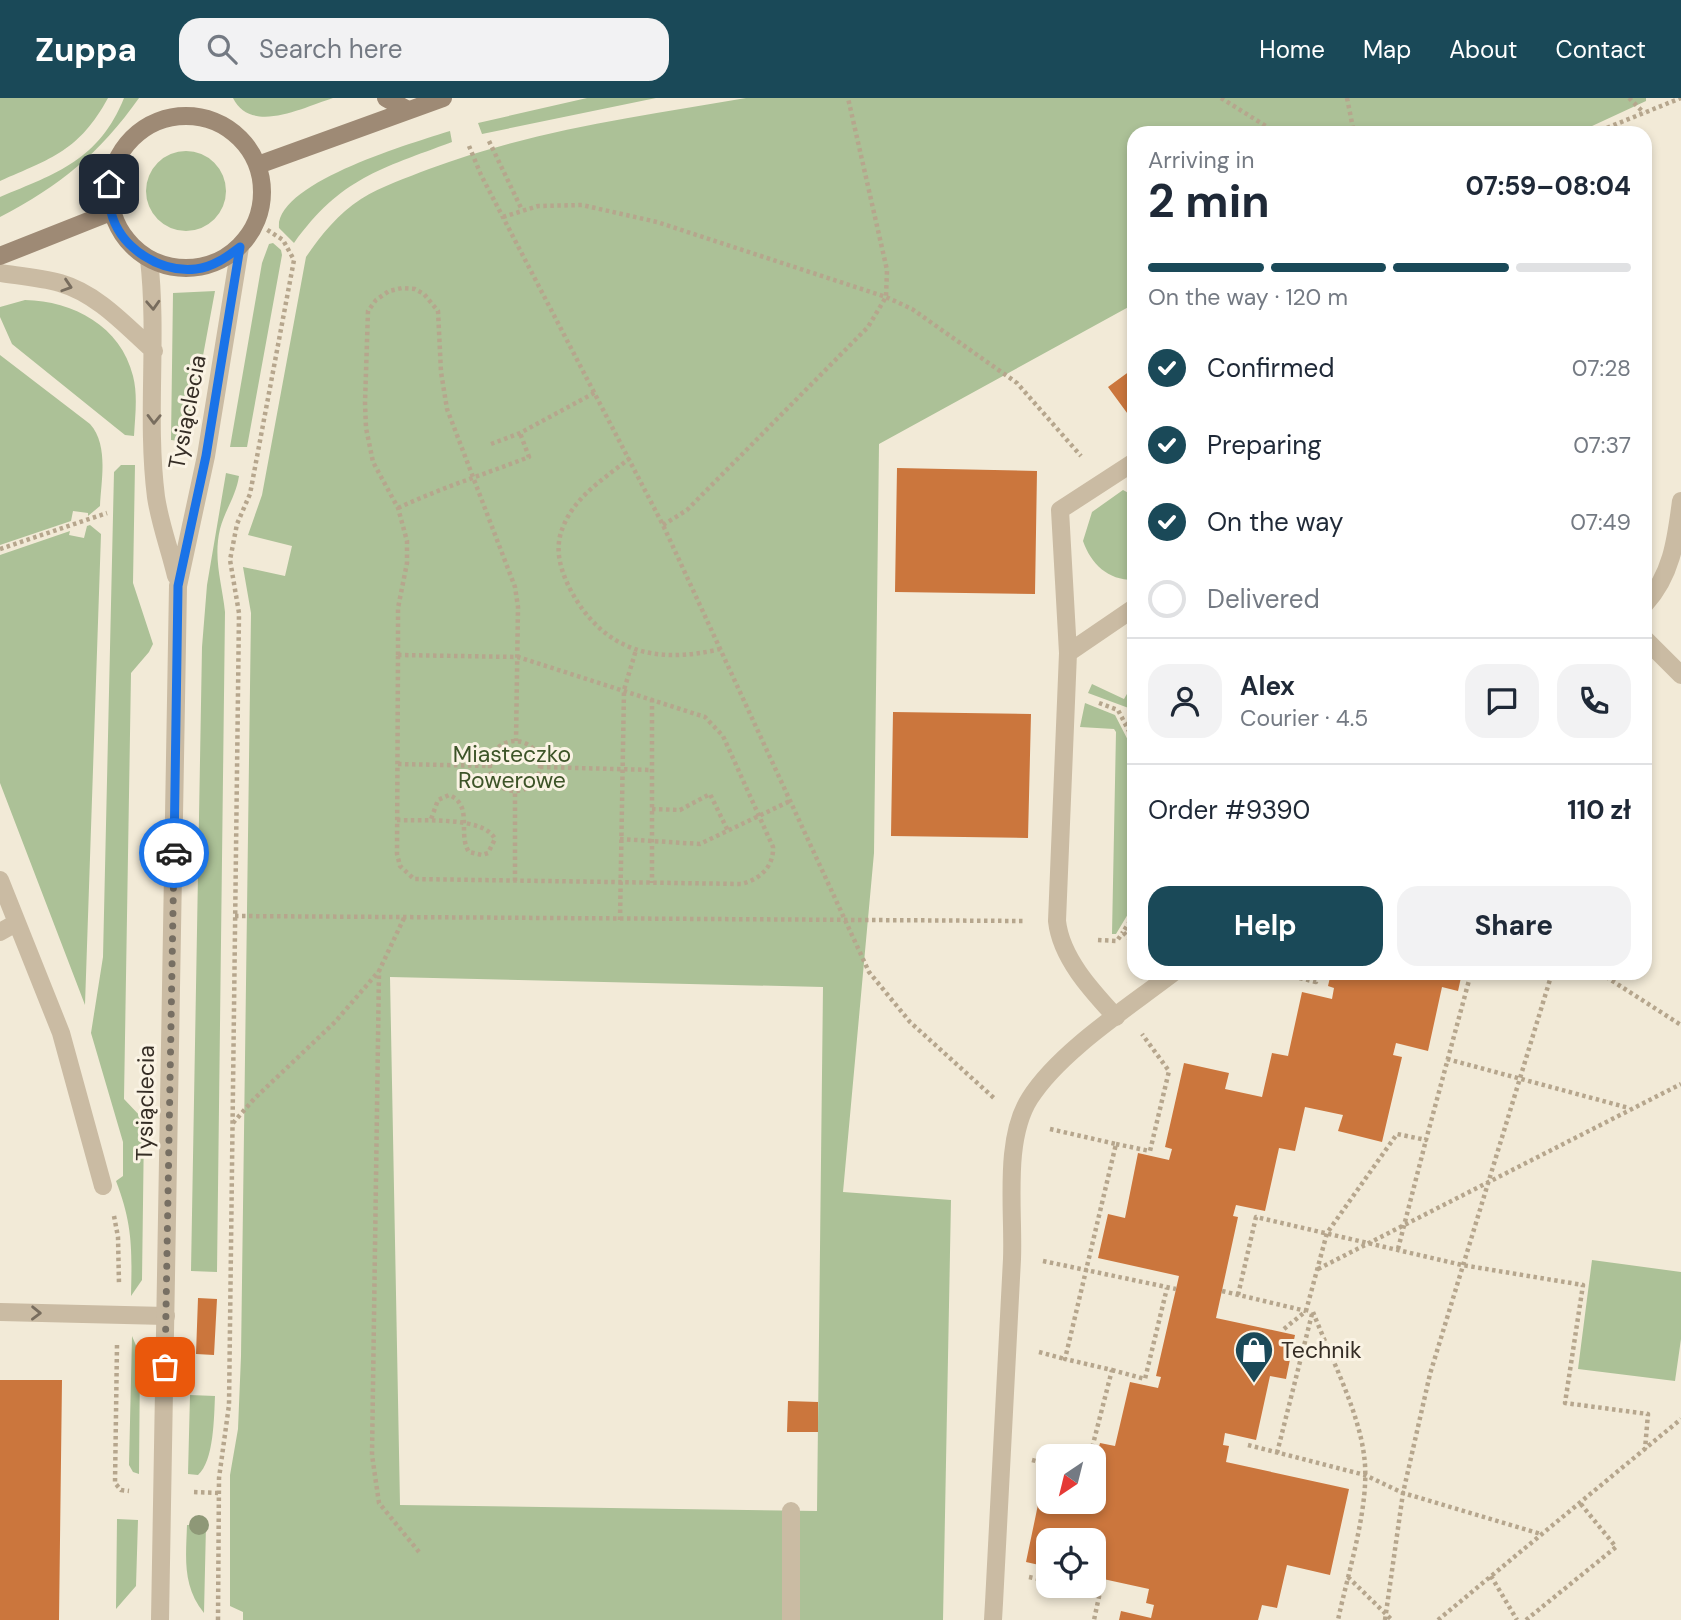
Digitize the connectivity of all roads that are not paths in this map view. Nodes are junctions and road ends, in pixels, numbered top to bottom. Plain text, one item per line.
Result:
1 (386, 98) edge
2 (443, 98) edge
3 (184, 106) edge
4 (406, 109) junction
5 (258, 165) junction
6 (111, 212) junction
7 (240, 247) junction
8 (0, 256) edge
9 (149, 259) junction
10 (0, 273) edge
11 (154, 351) junction
12 (1127, 466) edge
13 (1681, 501) edge
14 (178, 586) junction
15 (1652, 594) edge
16 (1127, 613) edge
17 (1652, 646) edge
18 (1068, 653) junction
19 (1681, 675) edge
20 (0, 880) edge
21 (16, 923) junction
22 (0, 932) edge
23 (1164, 980) edge
24 (1121, 1014) junction
25 (103, 1186) road end
26 (0, 1312) edge
27 (166, 1315) junction
28 (791, 1511) dead end
29 (160, 1620) edge
30 (791, 1620) edge
31 (993, 1620) edge

1 - 4 street
2 - 4 street
3 - 5 street
3 - 6 street
4 - 5 street
5 - 7 street
6 - 8 street
6 - 9 street
7 - 9 street
7 - 14 street, Tysiąclecia
9 -> 11 street, Tysiąclecia
10 -> 11 street
11 -> 14 street, Tysiąclecia
12 - 18 street
13 - 15 street
14 - 27 street, Tysiąclecia
16 - 18 street
17 - 19 street
18 - 24 street
20 - 21 street
21 - 22 street
21 - 25 street
23 - 24 street
24 - 31 street
26 -> 27 street
27 - 29 street, Tysiąclecia
28 - 30 street

